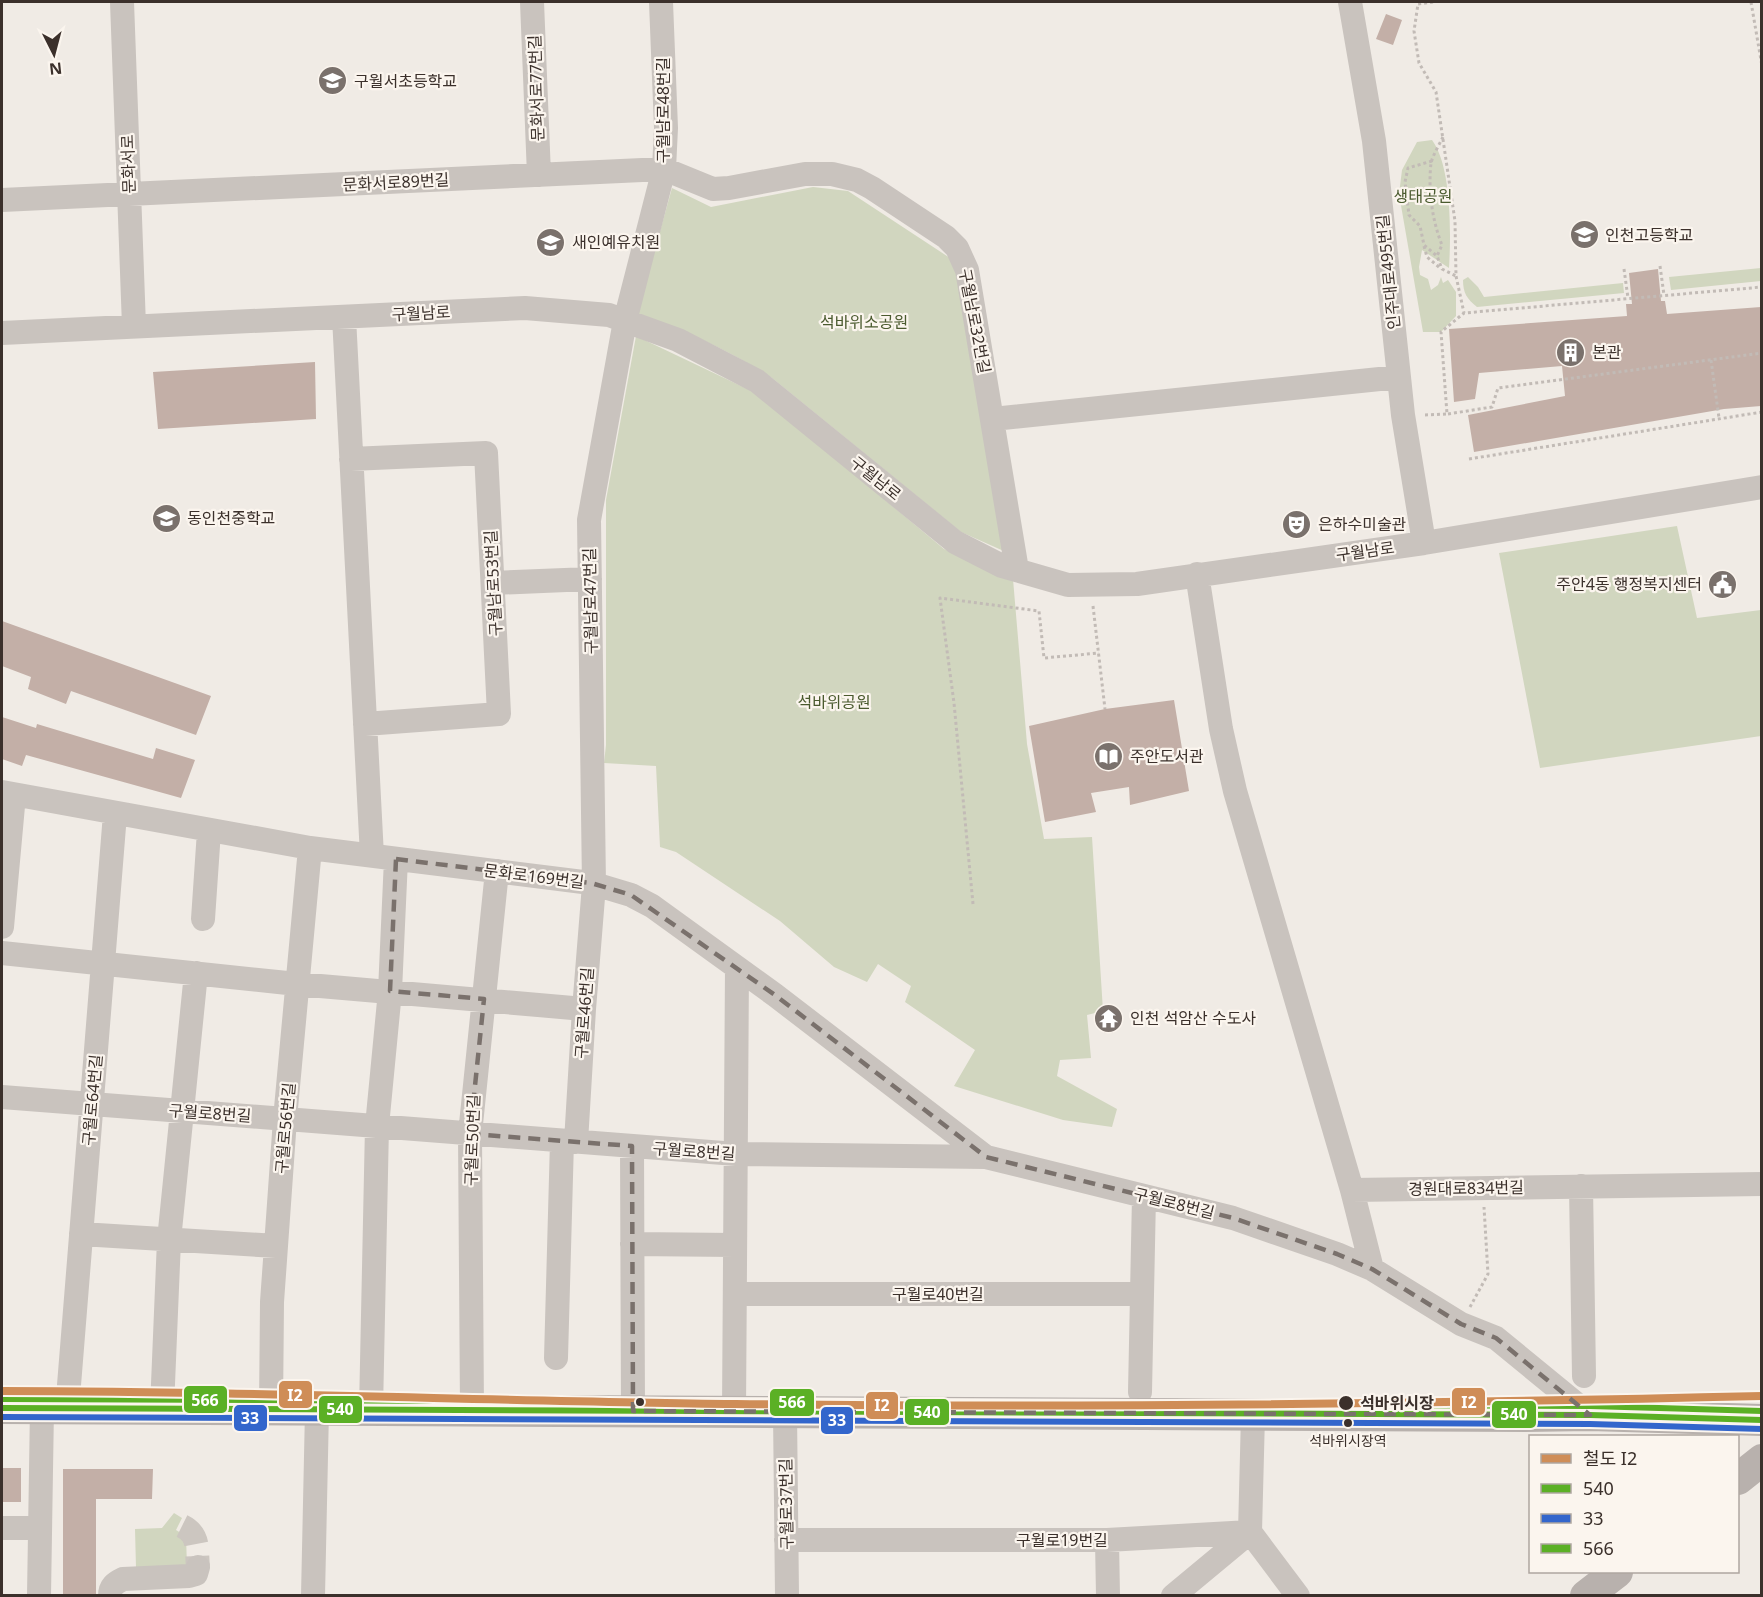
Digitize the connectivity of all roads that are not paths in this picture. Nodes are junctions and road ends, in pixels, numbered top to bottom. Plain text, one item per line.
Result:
1 (122, 2) edge
2 (532, 2) edge
3 (661, 2) edge
4 (1350, 2) edge
5 (664, 169) junction
6 (539, 175) junction
7 (129, 194) junction
8 (2, 200) edge
9 (344, 317) junction
10 (625, 321) junction
11 (134, 326) junction
12 (2, 333) edge
13 (1400, 377) junction
14 (993, 419) junction
15 (351, 459) junction
16 (1761, 487) edge
17 (1424, 543) junction
18 (1017, 570) junction
19 (1197, 574) junction
20 (590, 579) junction
21 (493, 583) junction
22 (365, 724) junction
23 (8, 794) edge
24 (115, 814) junction
25 (209, 831) junction
26 (310, 848) junction
27 (372, 856) junction
28 (396, 859) junction
29 (497, 871) junction
30 (594, 885) junction
31 (203, 919) dead end
32 (2, 927) edge
33 (2, 953) edge
34 (103, 963) junction
35 (737, 968) junction
36 (196, 973) junction
37 (297, 984) junction
38 (390, 991) junction
39 (484, 999) junction
40 (584, 1009) junction
41 (2, 1097) edge
42 (92, 1104) junction
43 (182, 1111) junction
44 (285, 1119) junction
45 (377, 1126) junction
46 (470, 1134) junction
47 (569, 1141) junction
48 (632, 1146) junction
49 (736, 1154) junction
50 (986, 1157) junction
51 (1761, 1184) edge
52 (1581, 1186) junction
53 (1352, 1190) junction
54 (1144, 1196) junction
55 (81, 1234) junction
56 (170, 1240) junction
57 (632, 1244) junction
58 (735, 1245) junction
59 (276, 1246) junction
60 (1372, 1269) junction
61 (735, 1294) junction
62 (1142, 1294) junction
63 (556, 1358) dead end
64 (1584, 1376) dead end
65 (69, 1385) dead end
66 (1140, 1392) dead end
67 (2, 1408) edge
68 (42, 1408) junction
69 (162, 1408) junction
70 (271, 1409) junction
71 (317, 1410) junction
72 (371, 1410) junction
73 (472, 1410) junction
74 (633, 1411) junction
75 (734, 1412) junction
76 (785, 1412) junction
77 (1253, 1415) junction
78 (1590, 1415) junction
79 (1525, 1416) junction
80 (1761, 1420) edge
81 (1550, 1435) edge
82 (1761, 1460) edge
83 (1739, 1477) edge
84 (2, 1528) edge
85 (40, 1528) junction
86 (1250, 1532) junction
87 (786, 1540) junction
88 (1107, 1540) junction
89 (198, 1567) dead end
90 (39, 1596) edge
91 (110, 1596) edge
92 (313, 1596) edge
93 (787, 1596) edge
94 (1108, 1596) edge
95 (1173, 1596) edge
96 (1298, 1596) edge

1 - 7 street, 문화서로
2 - 6 street, 문화서로77번길
3 - 5 street, 구월남로48번길
4 - 13 street, 인주대로495번길
5 - 6 street, 문화서로89번길
5 - 10 street, 구월남로48번길
5 - 14 street, 구월남로32번길
6 - 7 street, 문화서로89번길
7 - 8 street, 문화서로89번길
7 - 11 street, 문화서로
9 - 10 street, 구월남로
9 - 11 street, 구월남로
9 - 15 street
10 - 18 street, 구월남로
10 - 20 street, 구월남로47번길
11 - 12 street, 구월남로
13 - 14 street
13 - 17 street, 인주대로495번길
14 - 18 street, 구월남로32번길
15 - 21 street, 구월남로53번길
15 - 22 street
16 - 17 street, 구월남로
17 - 19 street, 구월남로
18 - 19 street, 구월남로
19 - 53 street
20 - 21 street
20 - 30 street, 구월남로47번길
21 - 22 street, 구월남로53번길
22 - 27 street
23 - 24 street, 문화로169번길
23 - 32 street
24 - 25 street, 문화로169번길
24 - 34 street, 구월로64번길
25 - 26 street, 문화로169번길
25 - 31 street
26 - 27 street, 문화로169번길
26 - 37 street, 구월로56번길
27 - 28 street, 문화로169번길
28 - 29 street, 문화로169번길
28 - 38 street
29 - 30 street, 문화로169번길
29 - 39 street, 구월로50번길
30 - 35 street, 문화로169번길
30 - 40 street, 구월로46번길
33 - 34 street
34 - 36 street
34 - 42 street, 구월로64번길
35 - 49 street
35 - 50 street, 문화로169번길
36 - 37 street
36 - 43 street
37 - 38 street
37 - 44 street, 구월로56번길
38 - 39 street
38 - 45 street
39 - 40 street
39 - 46 street, 구월로50번길
40 - 47 street, 구월로46번길
41 - 42 street, 구월로8번길
42 - 43 street, 구월로8번길
42 - 55 street, 구월로64번길
43 - 44 street, 구월로8번길
43 - 56 street
44 - 45 street, 구월로8번길
44 - 59 street, 구월로56번길
45 - 46 street, 구월로8번길
45 - 72 street
46 - 47 street, 구월로8번길
46 - 73 street, 구월로50번길
47 - 48 street, 구월로8번길
47 - 63 street, 구월로46번길
48 - 49 street, 구월로8번길
48 - 57 street
49 - 50 street, 구월로8번길
49 - 58 street
50 - 54 street, 구월로8번길
51 - 52 street, 경원대로834번길
52 - 53 street, 경원대로834번길
52 - 64 street
53 - 60 street
54 - 60 street, 구월로8번길
54 - 62 street
55 - 56 street
55 - 65 street, 구월로64번길
56 - 59 street
56 - 69 street
57 - 58 street
57 - 74 street
58 - 61 street
59 - 70 street, 구월로56번길
60 - 78 street, 구월로8번길
61 - 62 street, 구월로40번길
61 - 75 street
62 - 66 street
67 - 68 main road
68 - 69 main road
68 - 85 street
69 - 70 main road
70 - 71 main road
71 - 72 main road
71 - 92 street
72 - 73 main road
73 - 74 main road
74 - 75 main road
75 - 76 main road
76 - 77 main road
76 - 87 street, 구월로37번길
77 - 79 main road
77 - 86 street
78 - 79 main road
78 - 80 main road
79 - 81 main road
82 - 83 main road
84 - 85 street
85 - 90 street
86 - 88 street, 구월로19번길
86 - 95 street
86 - 96 street
87 - 88 street, 구월로19번길
87 - 93 street, 구월로37번길
88 - 94 street
89 - 91 street

